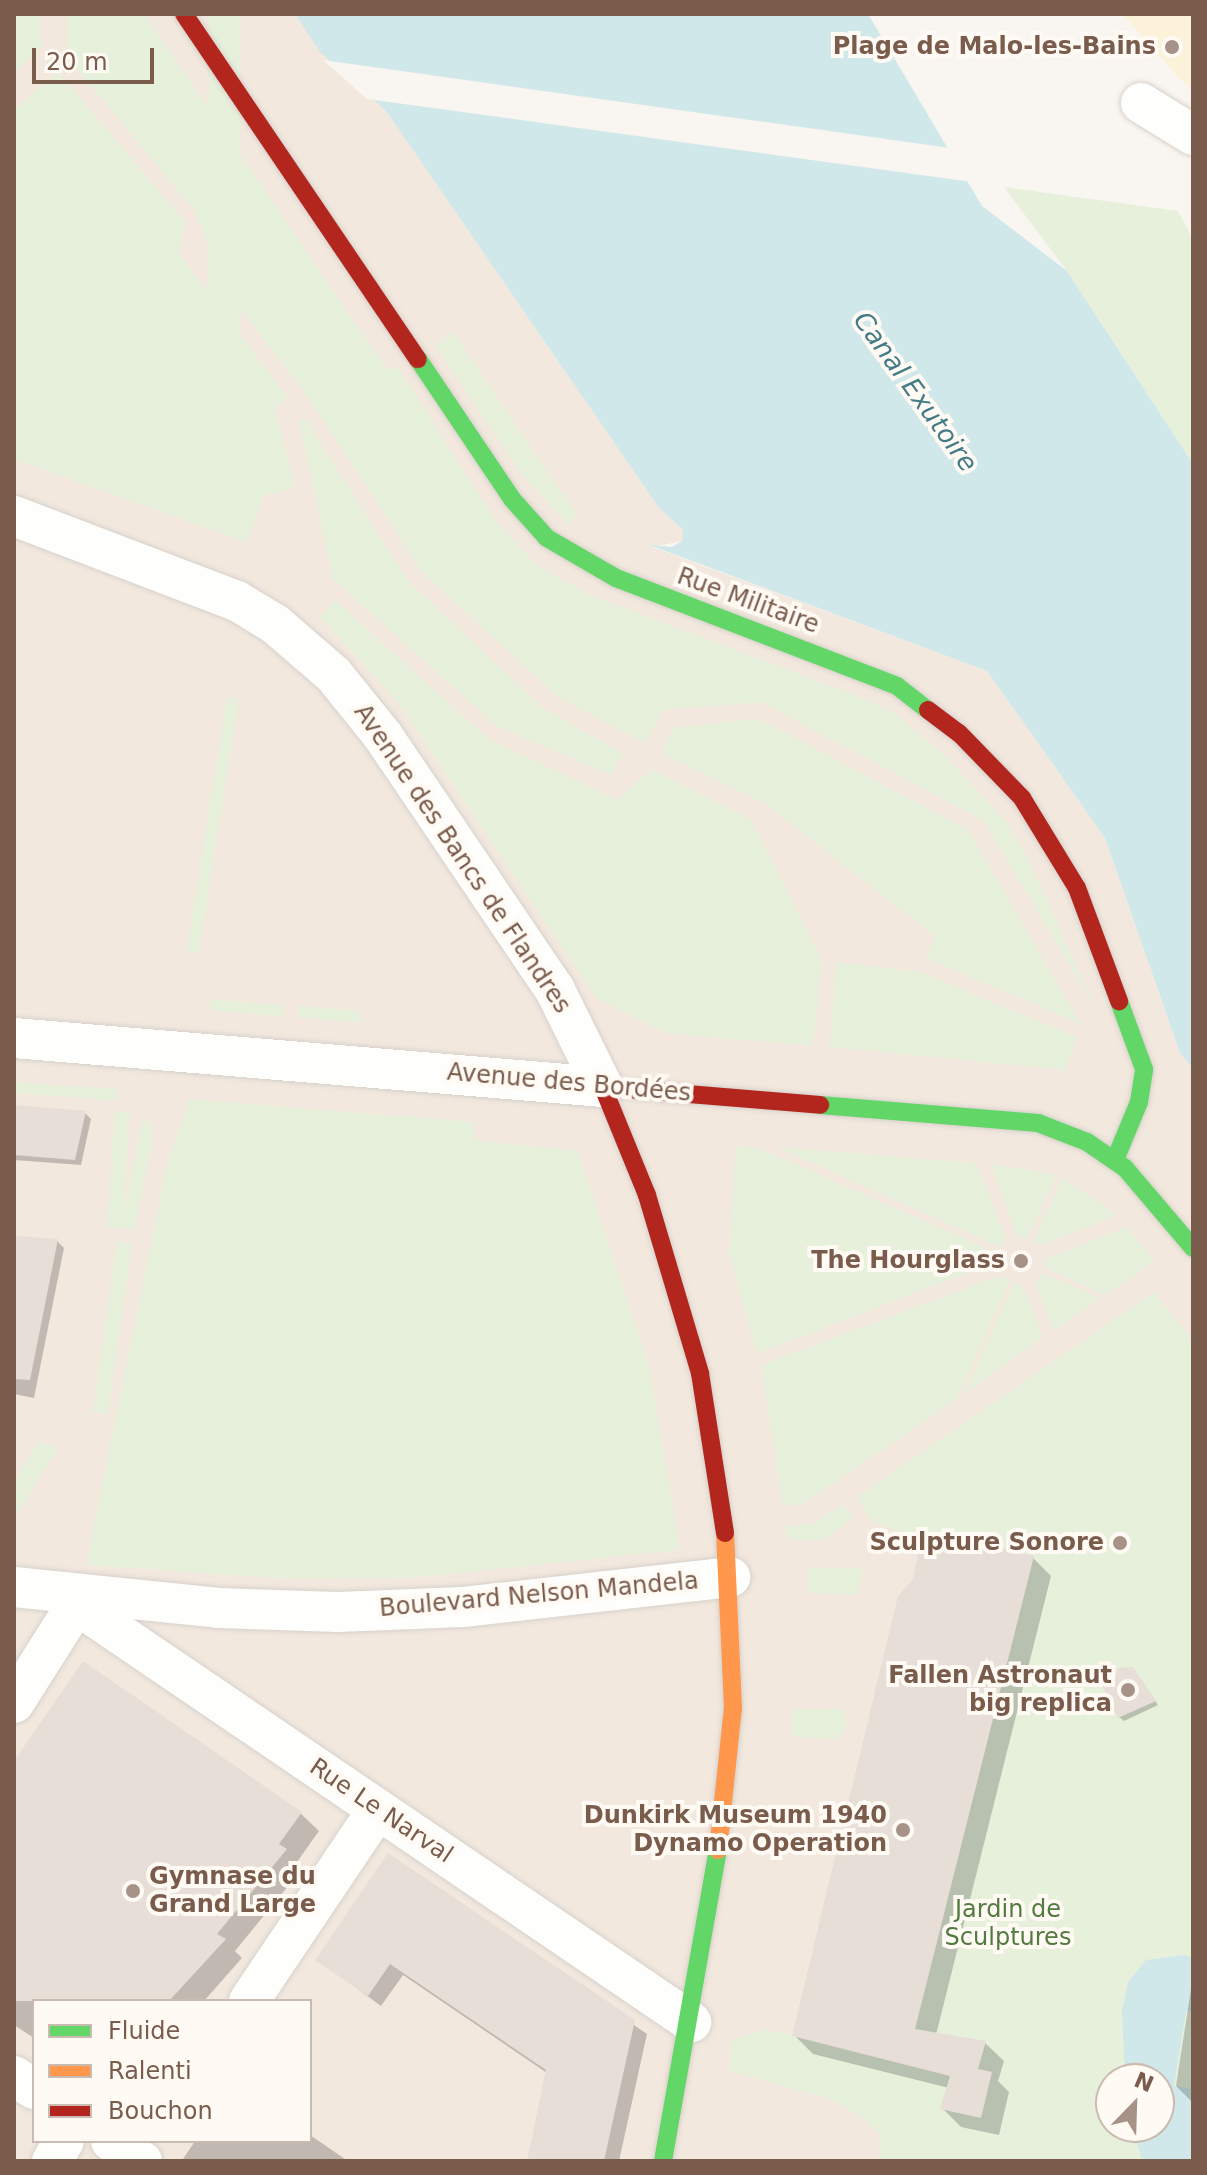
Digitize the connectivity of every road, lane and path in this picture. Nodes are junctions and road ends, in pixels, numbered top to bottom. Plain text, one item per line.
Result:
1 (184, 14) edge
2 (1141, 103) dead end
3 (1193, 135) edge
4 (14, 516) edge
5 (14, 1038) edge
6 (603, 1087) junction
7 (1115, 1160) junction
8 (1193, 1248) edge
9 (730, 1577) junction
10 (14, 1587) edge
11 (81, 1601) junction
12 (14, 1703) edge
13 (378, 1809) junction
14 (250, 1999) edge
15 (691, 2022) junction
16 (14, 2076) edge
17 (32, 2088) edge
18 (63, 2143) edge
19 (114, 2143) edge
20 (153, 2143) edge
21 (52, 2161) edge
22 (141, 2161) edge
23 (663, 2161) edge

1 - 7 street, Rue Militaire
2 - 3 street
4 - 6 street, Avenue des Bancs de Flandres
5 - 6 street, Avenue des Bordées
6 - 7 street, Avenue des Bordées
6 - 9 street, Avenue des Bancs de Flandres
7 - 8 street
9 - 11 street, Boulevard Nelson Mandela
9 - 15 street, Avenue des Bancs de Flandres
10 - 11 street, Boulevard Nelson Mandela
11 - 12 street
11 - 13 street, Rue Le Narval
13 - 14 street
13 - 15 street, Rue Le Narval
15 - 23 street, Avenue des Bancs de Flandres
16 - 17 street
18 - 21 street
19 - 22 street
20 - 22 street

